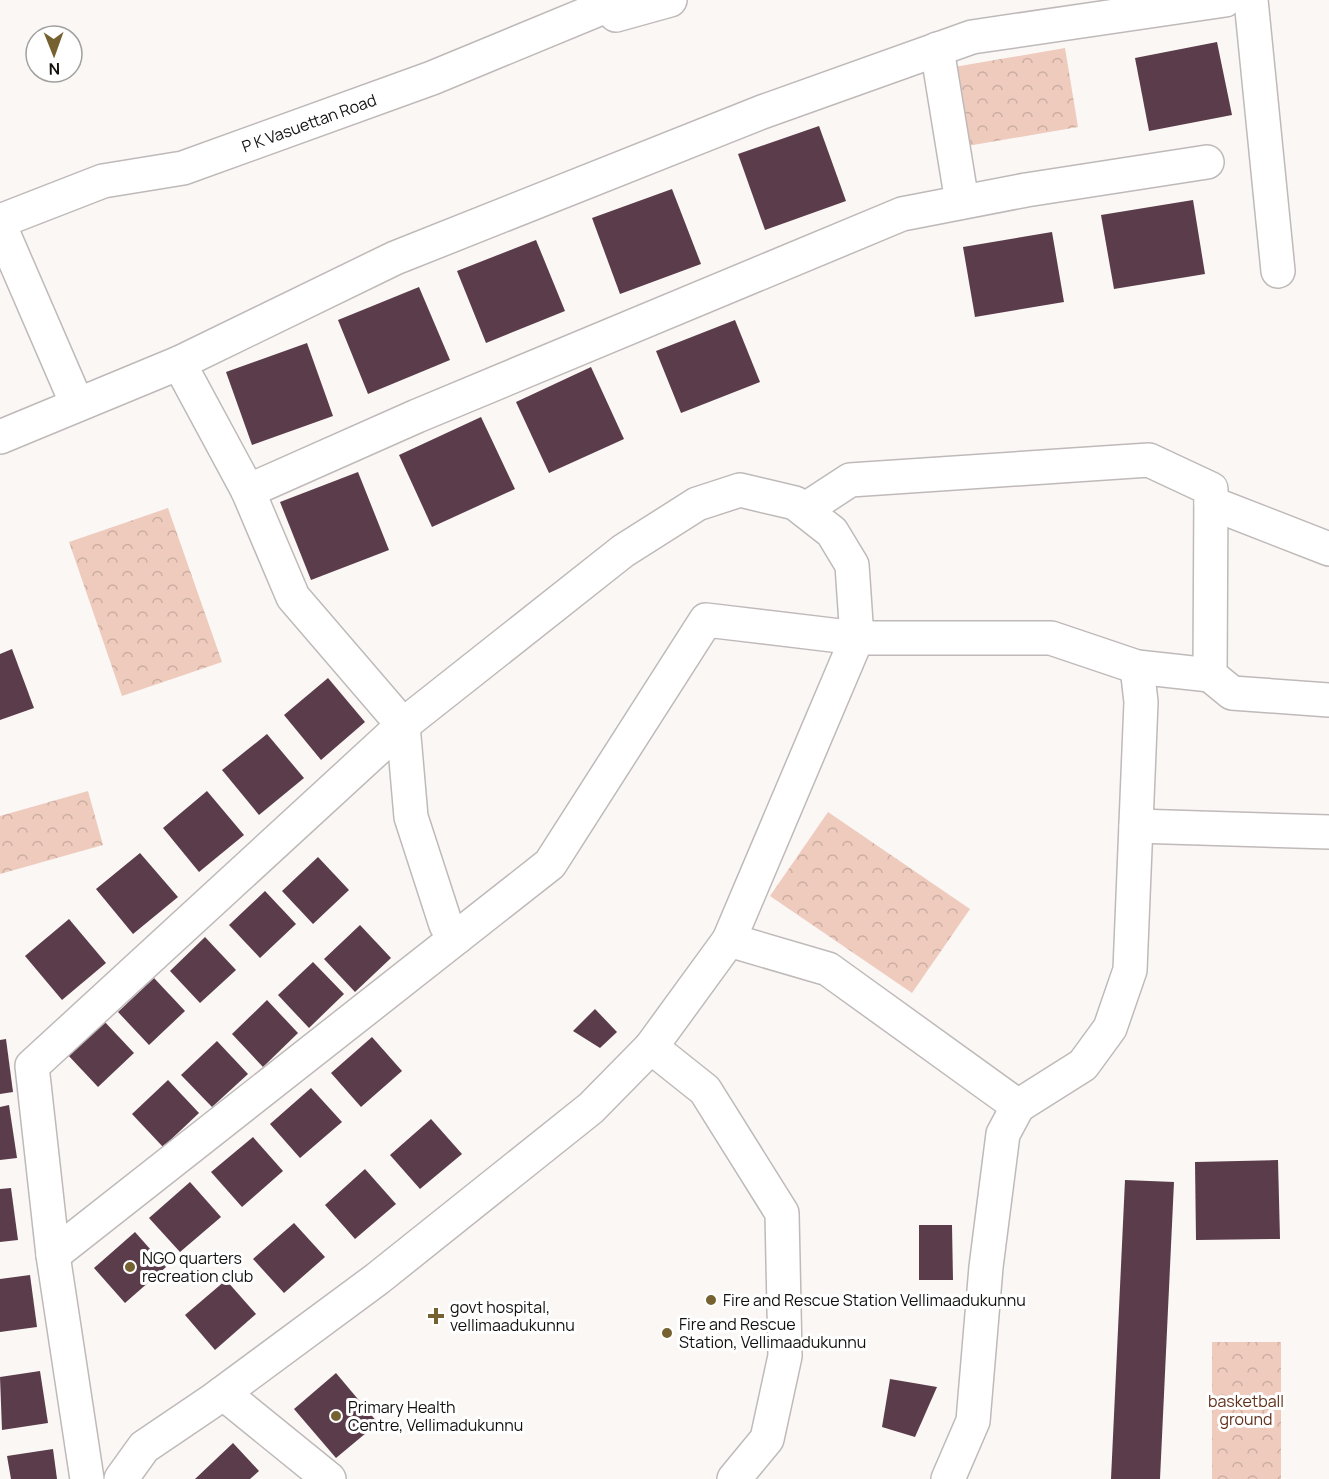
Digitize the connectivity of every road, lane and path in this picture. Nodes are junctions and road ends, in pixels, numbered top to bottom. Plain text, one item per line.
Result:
1 (670, 0) edge
2 (1225, 0) edge
3 (1251, 0) edge
4 (610, 2) edge
5 (937, 50) junction
6 (1207, 162) dead end
7 (962, 202) junction
8 (0, 221) edge
9 (0, 226) edge
10 (1278, 271) dead end
11 (179, 363) junction
12 (77, 404) junction
13 (0, 437) edge
14 (248, 491) junction
15 (1211, 503) junction
16 (804, 510) junction
17 (1329, 549) edge
18 (857, 638) junction
19 (1137, 667) junction
20 (1210, 675) junction
21 (1329, 700) edge
22 (403, 725) junction
23 (1136, 826) junction
24 (1329, 832) edge
25 (457, 937) junction
26 (729, 940) junction
27 (651, 1047) junction
28 (1018, 1106) junction
29 (53, 1254) junction
30 (223, 1393) junction
31 (87, 1479) edge
32 (121, 1479) edge
33 (329, 1479) edge
34 (734, 1479) edge
35 (948, 1479) edge

1 - 4 street
2 - 5 street
3 - 10 street
4 - 8 street, P K Vasuettan Road
5 - 7 street
5 - 11 street
6 - 7 street
7 - 14 street
9 - 12 street
11 - 12 street
11 - 14 street
12 - 13 street
14 - 22 street
15 - 16 street
15 - 17 street
15 - 20 street
16 - 18 street
16 - 22 street
18 - 19 street
18 - 25 street
18 - 26 street
19 - 20 street
19 - 23 street
20 - 21 street
22 - 25 street
22 - 29 street
23 - 24 street
23 - 28 street
25 - 29 street
26 - 27 street
26 - 28 street
27 - 30 street
27 - 34 street
28 - 35 street
29 - 31 street
30 - 32 street
30 - 33 street

